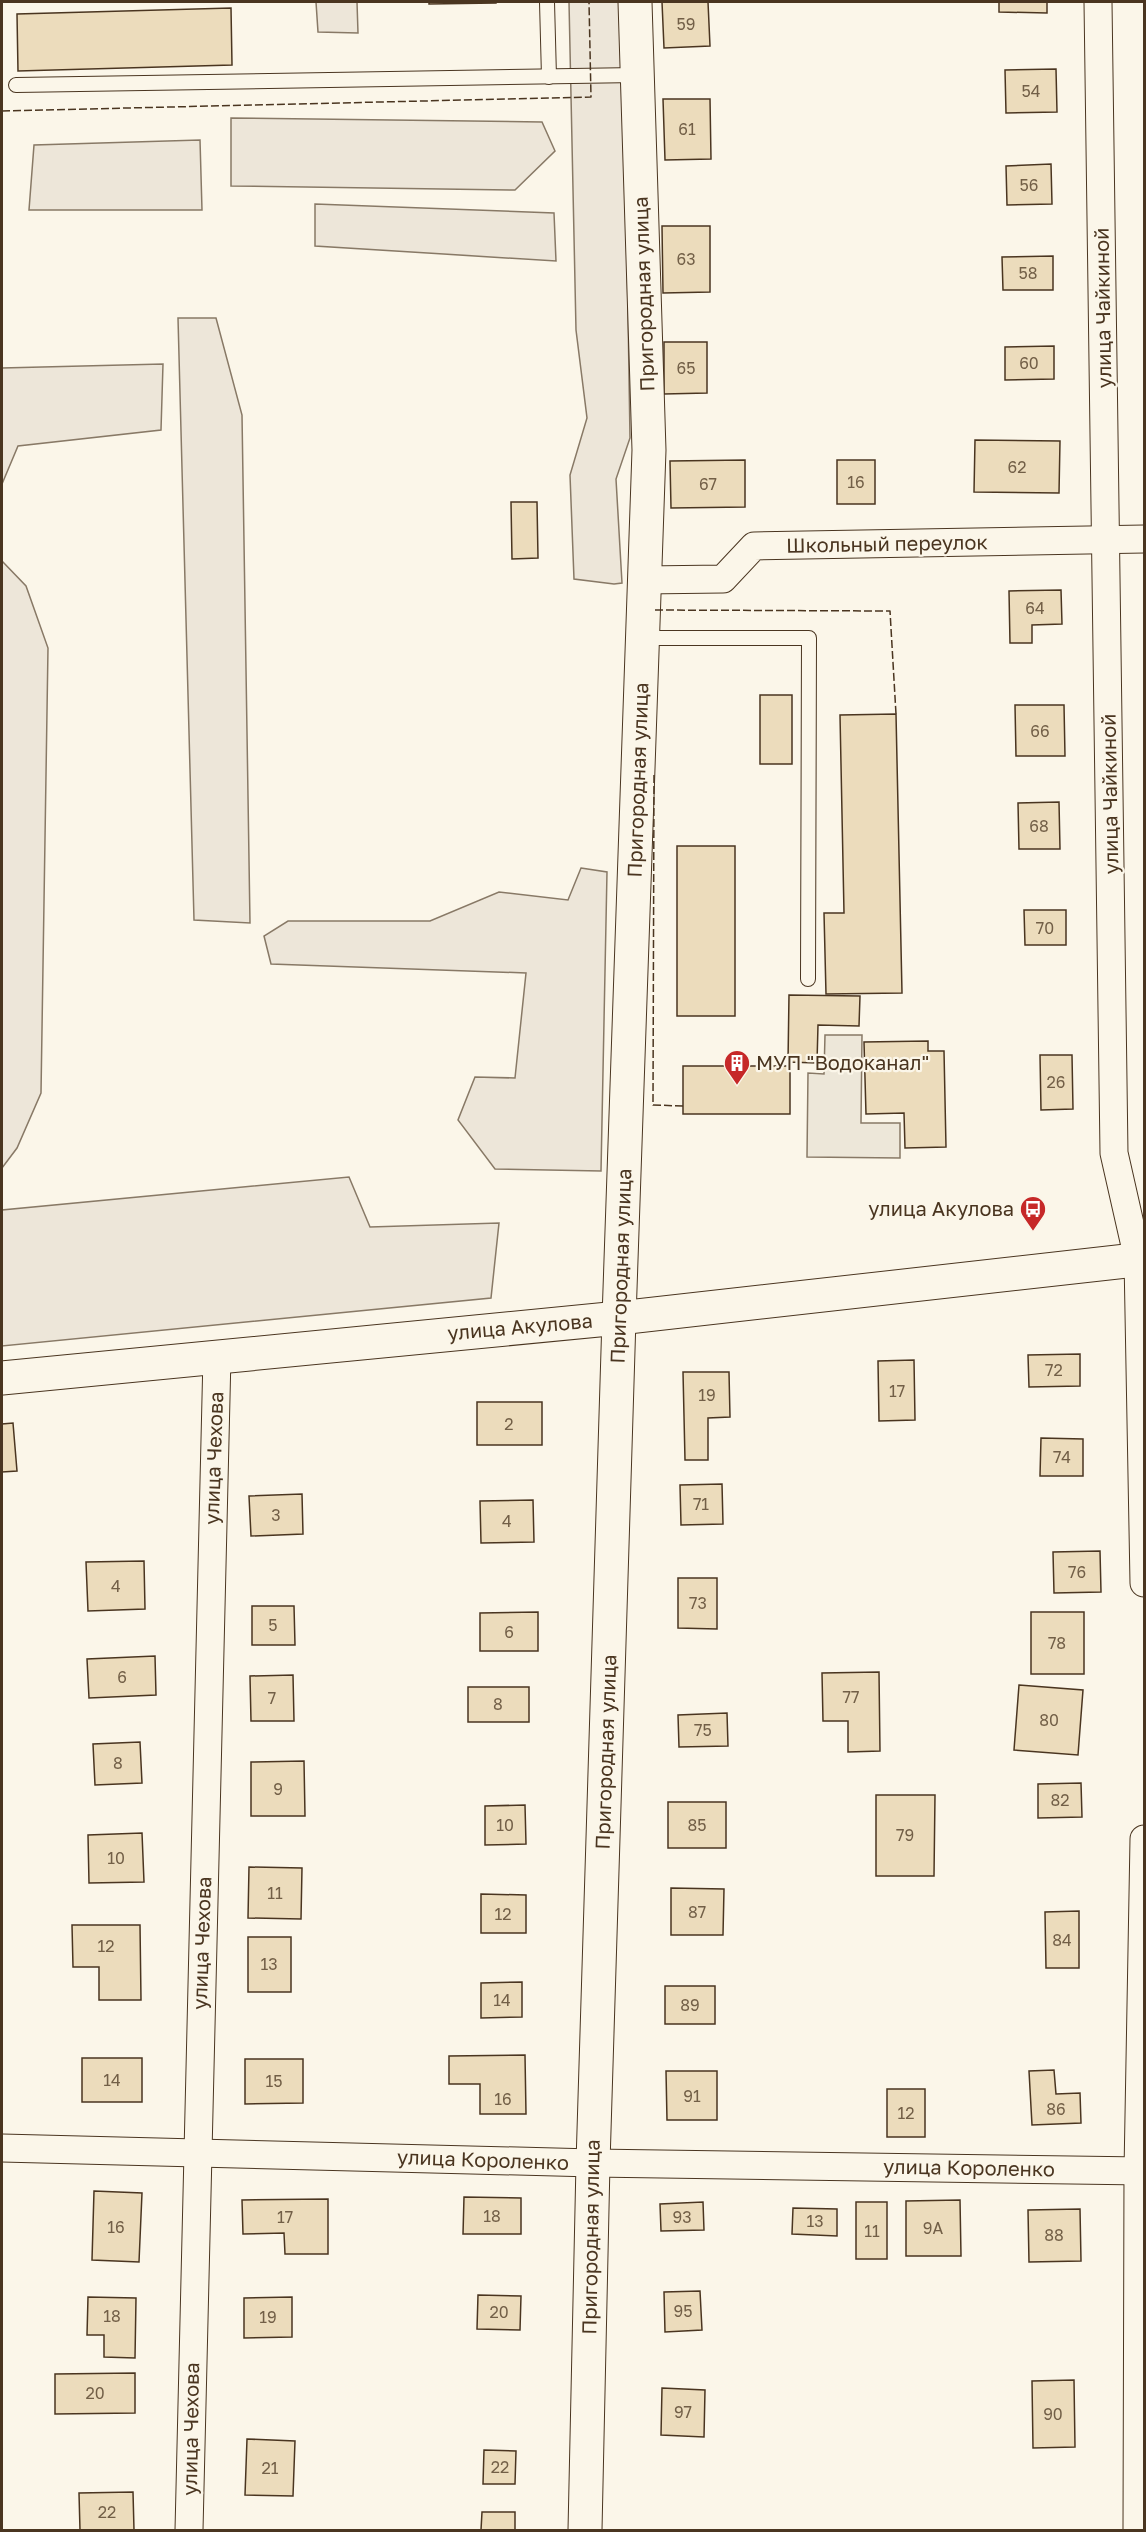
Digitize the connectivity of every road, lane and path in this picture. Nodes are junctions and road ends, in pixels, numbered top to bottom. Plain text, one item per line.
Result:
1 (547, 2) edge
2 (635, 2) edge
3 (1098, 2) edge
4 (637, 75) junction
5 (549, 77) junction
6 (16, 85) dead end
7 (1144, 539) edge
8 (1107, 540) junction
9 (644, 580) junction
10 (642, 638) junction
11 (808, 979) dead end
12 (1141, 1259) edge
13 (619, 1318) junction
14 (217, 1356) junction
15 (2, 1378) edge
16 (1144, 1583) edge
17 (1144, 1839) edge
18 (2, 2148) edge
19 (196, 2152) junction
20 (593, 2163) junction
21 (1141, 2171) edge
22 (189, 2530) edge
23 (585, 2530) edge
24 (1137, 2530) edge

1 - 5 lane
2 - 4 main road, Пригородная улица
3 - 8 street, улица Чайкиной
4 - 5 lane
4 - 9 main road, Пригородная улица
5 - 6 lane
7 - 8 street, Школьный переулок
8 - 9 street, Школьный переулок
8 - 12 street, улица Чайкиной
9 - 10 main road, Пригородная улица
10 - 11 lane
10 - 13 main road, Пригородная улица
12 - 13 main road, улица Акулова
12 - 16 street, улица Чайкиной
13 - 14 main road, улица Акулова
13 - 20 main road, Пригородная улица
14 - 15 main road, улица Акулова
14 - 19 street, улица Чехова
17 - 21 street
18 - 19 street, улица Короленко
19 - 20 street, улица Короленко
19 - 22 street, улица Чехова
20 - 21 street, улица Короленко
20 - 23 main road, Пригородная улица
21 - 24 street

